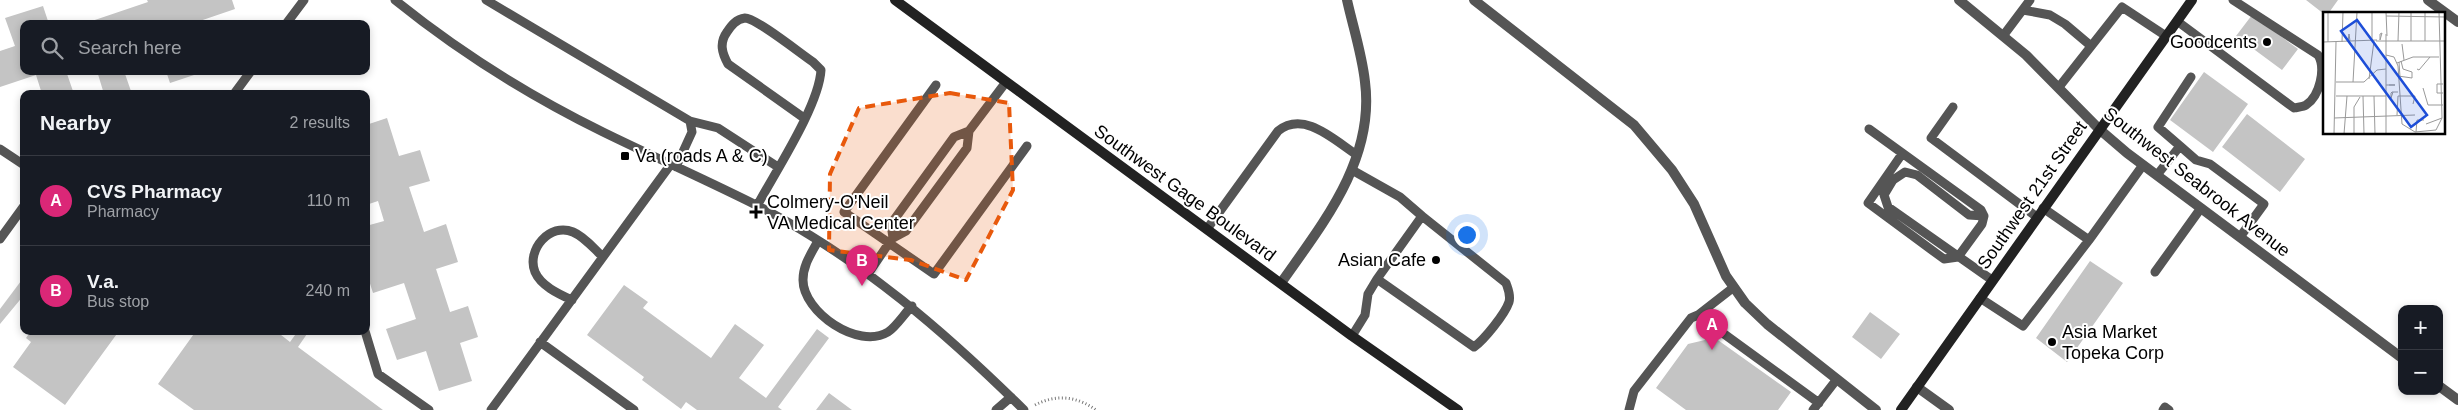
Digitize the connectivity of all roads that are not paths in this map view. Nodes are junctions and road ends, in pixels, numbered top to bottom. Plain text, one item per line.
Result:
1 (304, 0) edge
2 (395, 0) edge
3 (486, 0) edge
4 (895, 0) edge
5 (1347, 0) edge
6 (1474, 0) edge
7 (1959, 0) edge
8 (2030, 0) edge
9 (2192, 0) edge
10 (2233, 0) edge
11 (2428, 0) edge
12 (2023, 10) junction
13 (2444, 12) edge
14 (2446, 13) edge
15 (289, 20) edge
16 (2176, 21) junction
17 (2458, 22) edge
18 (2003, 36) junction
19 (2166, 36) junction
20 (2091, 46) junction
21 (248, 75) edge
22 (2191, 77) dead end
23 (1006, 82) junction
24 (936, 85) dead end
25 (2058, 87) junction
26 (237, 90) edge
27 (1953, 107) dead end
28 (804, 118) junction
29 (690, 121) junction
30 (1869, 129) dead end
31 (2099, 129) junction
32 (969, 131) junction
33 (1027, 146) dead end
34 (2180, 146) junction
35 (0, 149) edge
36 (1902, 154) junction
37 (1357, 155) junction
38 (20, 162) edge
39 (2143, 164) junction
40 (674, 166) junction
41 (778, 167) junction
42 (1352, 170) junction
43 (2158, 175) junction
44 (757, 206) junction
45 (2201, 208) junction
46 (20, 212) edge
47 (2040, 213) junction
48 (1422, 216) junction
49 (1984, 216) junction
50 (1207, 229) junction
51 (2240, 237) junction
52 (0, 239) edge
53 (2089, 240) junction
54 (818, 241) junction
55 (891, 241) junction
56 (603, 257) junction
57 (1958, 257) junction
58 (2156, 272) dead end
59 (868, 274) junction
60 (1377, 279) junction
61 (1992, 280) junction
62 (1281, 283) junction
63 (1734, 287) junction
64 (1980, 298) junction
65 (572, 300) junction
66 (912, 306) junction
67 (1698, 315) junction
68 (366, 335) edge
69 (1352, 336) junction
70 (540, 342) junction
71 (2398, 355) edge
72 (1837, 379) junction
73 (1917, 388) junction
74 (2443, 389) edge
75 (1011, 397) junction
76 (2458, 400) edge
77 (1816, 406) edge
78 (1028, 408) edge
79 (1632, 409) edge
80 (429, 410) edge
81 (491, 410) edge
82 (634, 410) edge
83 (996, 410) edge
84 (1458, 410) edge
85 (1876, 410) edge
86 (1901, 410) edge
87 (1949, 410) edge
88 (2163, 410) edge
89 (2169, 410) edge

1 - 15 lane
2 - 40 lane
3 - 29 lane
4 - 23 main road, Southwest Gage Boulevard
5 - 37 street
6 - 63 street
7 - 18 street, Southwest Seabrook Avenue
8 - 12 lane
9 - 16 main road, Southwest 21st Street
10 - 16 lane
11 - 13 street
12 - 18 lane
12 - 20 lane
14 - 17 street
16 - 19 main road, Southwest 21st Street
18 - 25 street, Southwest Seabrook Avenue
19 - 20 lane
19 - 31 main road, Southwest 21st Street
20 - 25 lane
21 - 26 lane
22 - 34 lane
23 - 32 lane
23 - 50 main road, Southwest Gage Boulevard
24 - 55 lane
25 - 31 street, Southwest Seabrook Avenue
27 - 47 lane
28 - 28 lane
28 - 41 lane
29 - 40 lane
29 - 41 lane
30 - 36 lane
31 - 39 street, Southwest Seabrook Avenue
31 - 47 main road, Southwest 21st Street
32 - 55 lane
32 - 55 lane
33 - 55 lane
34 - 43 lane
34 - 51 lane
35 - 38 lane
36 - 49 lane
36 - 57 lane
37 - 42 street
37 - 50 lane
39 - 43 street, Southwest Seabrook Avenue
39 - 53 lane
40 - 44 lane
40 - 56 lane
41 - 44 lane
42 - 48 lane
42 - 62 street
43 - 45 street, Southwest Seabrook Avenue
44 - 54 lane
45 - 51 street, Southwest Seabrook Avenue
45 - 58 lane
46 - 52 lane
47 - 53 lane
47 - 61 main road, Southwest 21st Street
48 - 60 lane
48 - 60 lane
49 - 57 lane
49 - 57 lane
50 - 62 main road, Southwest Gage Boulevard
51 - 71 street, Southwest Seabrook Avenue
53 - 64 lane
54 - 59 lane
54 - 66 lane
55 - 59 lane
56 - 65 lane
56 - 65 lane
57 - 61 lane
59 - 66 lane
60 - 69 lane
61 - 64 main road, Southwest 21st Street
62 - 69 main road, Southwest Gage Boulevard
63 - 67 lane
63 - 72 street
64 - 73 main road, Southwest 21st Street
65 - 70 lane
66 - 75 lane
67 - 77 lane
67 - 79 lane
68 - 80 lane
69 - 84 main road, Southwest Gage Boulevard
70 - 81 lane
70 - 82 lane
72 - 77 lane
72 - 85 street
73 - 86 main road, Southwest 21st Street
73 - 87 street
74 - 76 street
75 - 78 lane
75 - 83 lane
88 - 89 lane

